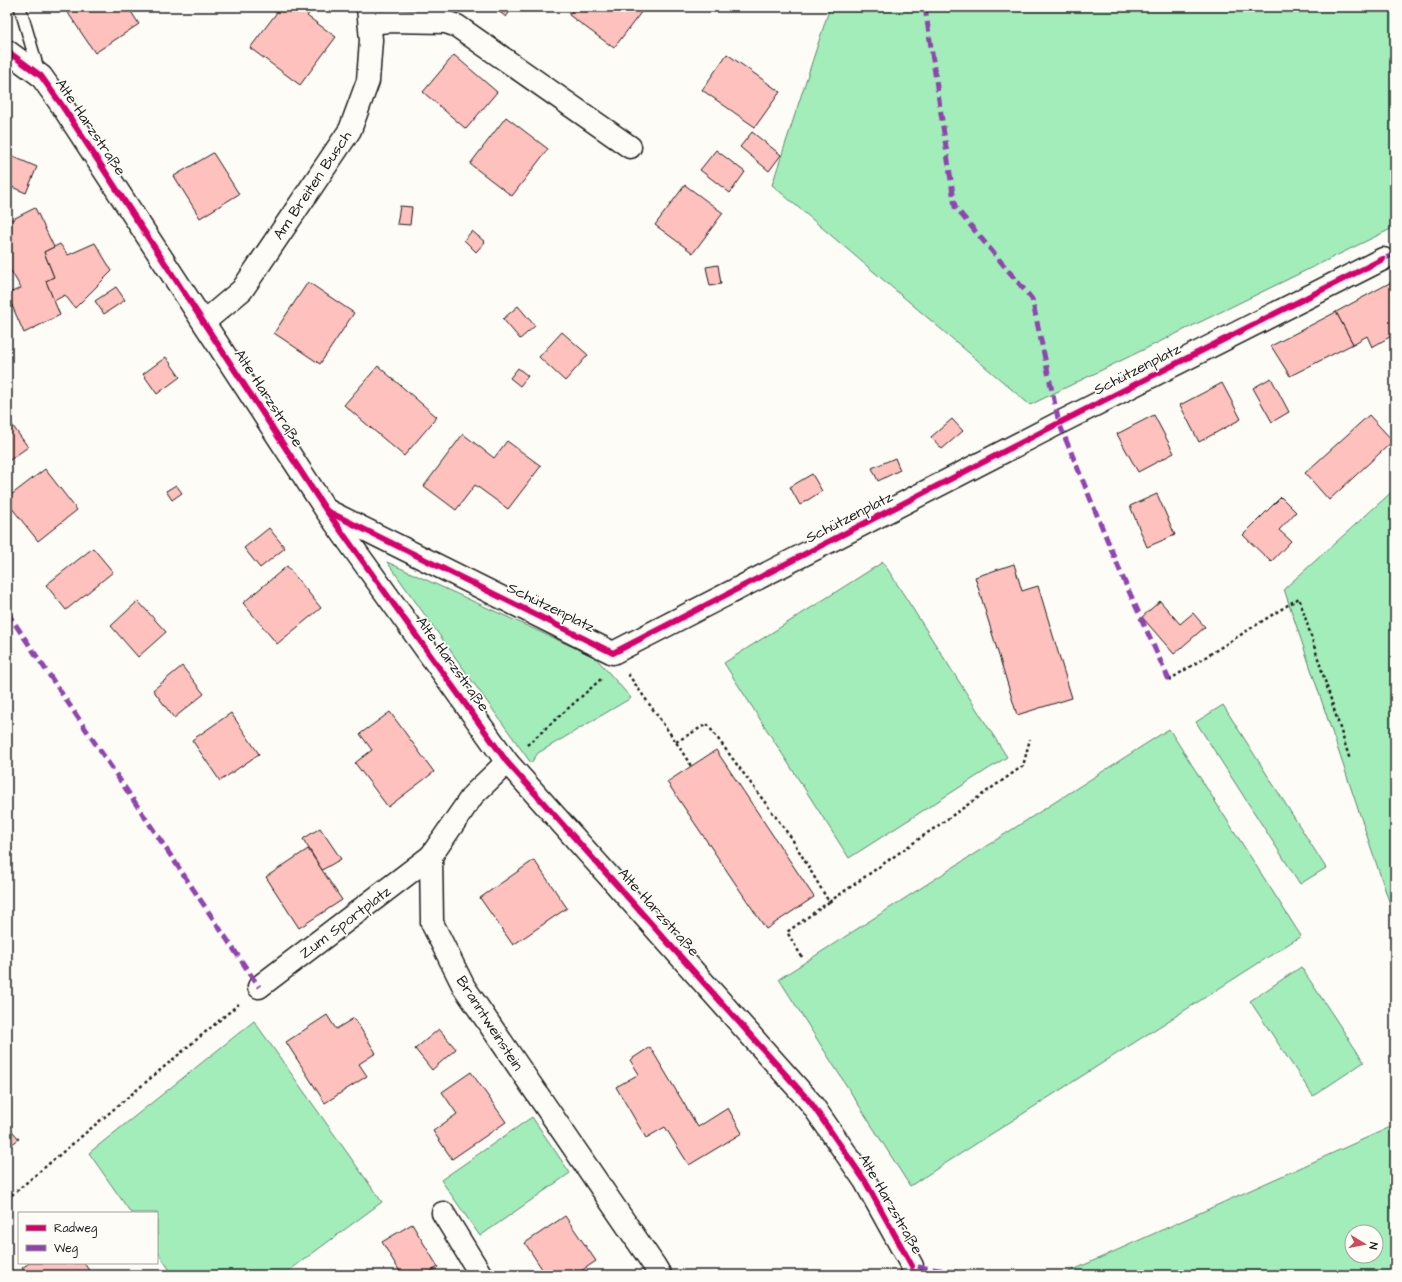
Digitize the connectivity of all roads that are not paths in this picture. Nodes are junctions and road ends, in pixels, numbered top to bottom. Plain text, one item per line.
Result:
1 (20, 7) edge
2 (369, 15) edge
3 (7, 51) edge
4 (41, 76) junction
5 (630, 147) dead end
6 (1383, 259) dead end
7 (204, 322) junction
8 (326, 510) junction
9 (508, 762) junction
10 (431, 856) junction
11 (259, 987) road end
12 (443, 1213) dead end
13 (912, 1266) dead end
14 (481, 1275) edge
15 (660, 1275) edge

1 - 4 lane
2 - 5 street, Am Breiten Busch
2 - 7 street, Am Breiten Busch
3 - 4 street, Alte Harzstraße
4 - 7 street, Alte Harzstraße
6 - 8 street, Schützenplatz
7 - 8 street, Alte Harzstraße
8 - 9 street, Alte Harzstraße
9 - 10 street
9 - 13 street, Alte Harzstraße
10 - 11 street, Zum Sportplatz
10 - 15 street, Branntweinstein
12 - 14 street

